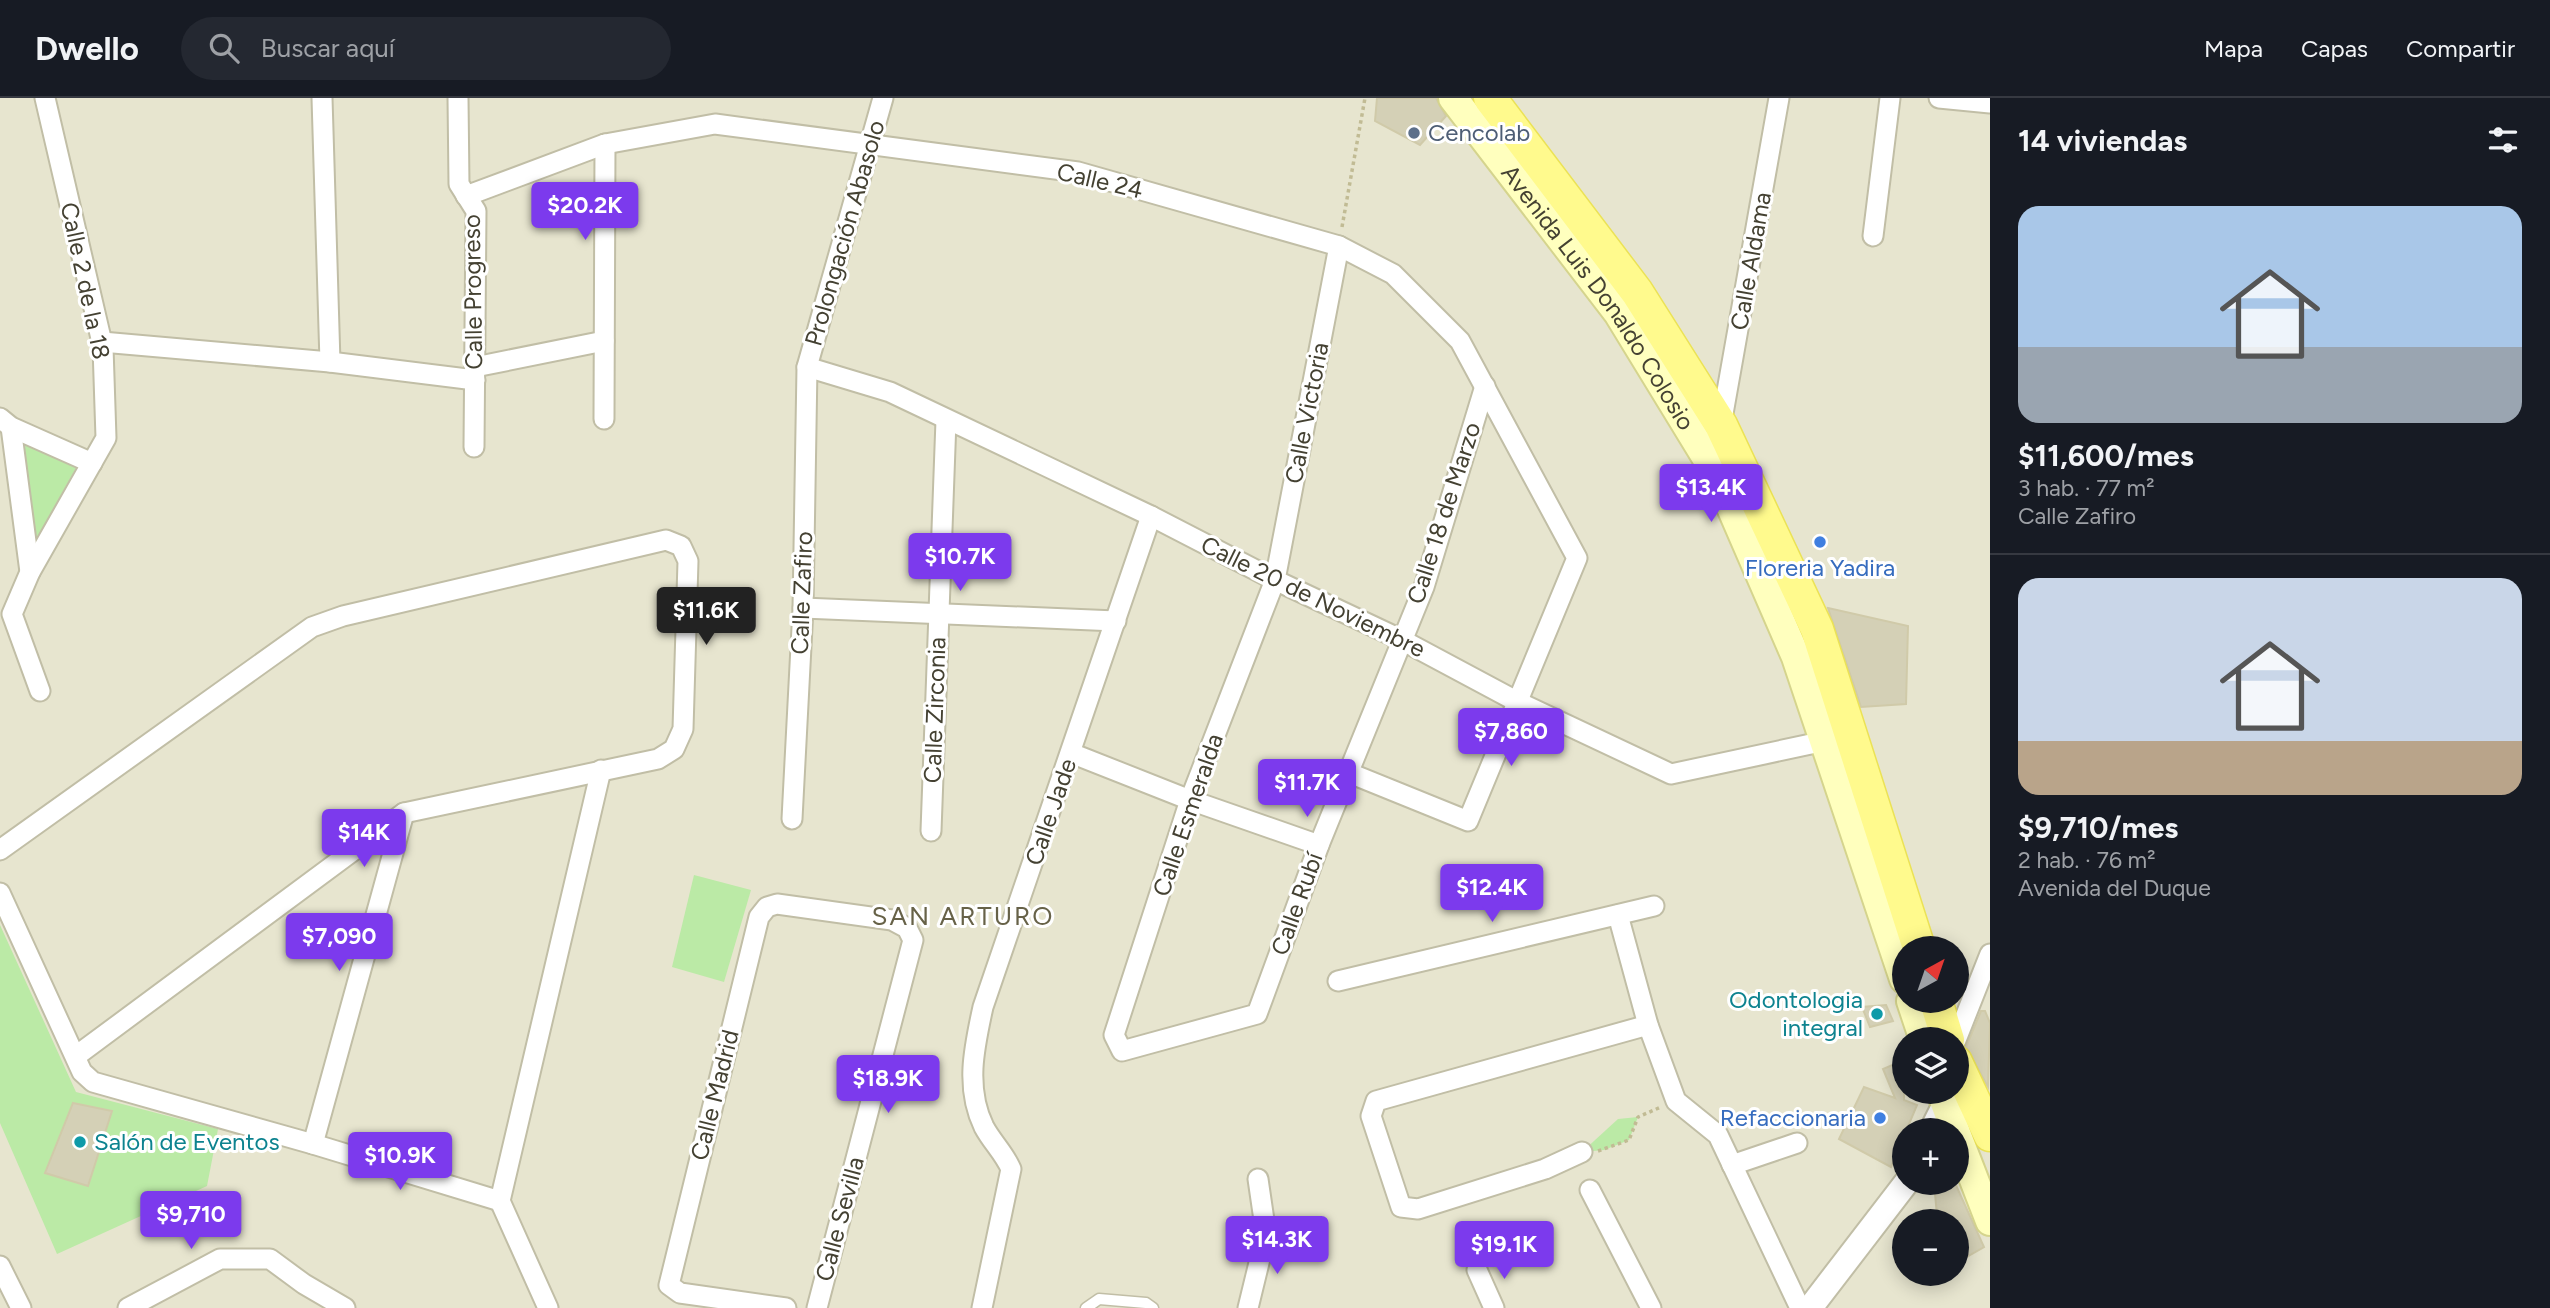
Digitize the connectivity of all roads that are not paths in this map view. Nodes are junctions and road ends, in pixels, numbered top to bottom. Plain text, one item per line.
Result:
1 (45, 98) edge
2 (322, 98) edge
3 (458, 98) edge
4 (883, 98) edge
5 (1453, 98) edge
6 (1490, 98) edge
7 (1779, 98) edge
8 (1890, 98) edge
9 (1939, 98) edge
10 (1990, 103) edge
11 (605, 144) junction
12 (871, 144) junction
13 (466, 196) junction
14 (1873, 236) dead end
15 (1339, 246) junction
16 (604, 341) junction
17 (102, 342) junction
18 (330, 362) junction
19 (807, 367) junction
20 (475, 374) junction
21 (1485, 386) junction
22 (604, 419) dead end
23 (946, 420) junction
24 (6, 422) edge
25 (1721, 425) junction
26 (474, 447) dead end
27 (92, 463) junction
28 (1152, 516) junction
29 (30, 572) junction
30 (1275, 580) junction
31 (803, 608) junction
32 (937, 612) junction
33 (1116, 621) junction
34 (1400, 639) junction
35 (40, 691) dead end
36 (1516, 701) junction
37 (1825, 741) junction
38 (1072, 753) junction
39 (601, 770) junction
40 (1347, 772) junction
41 (1190, 800) junction
42 (404, 813) junction
43 (792, 819) dead end
44 (931, 831) dead end
45 (1319, 845) junction
46 (0, 850) edge
47 (0, 893) edge
48 (1654, 906) dead end
49 (767, 907) joint
50 (1618, 915) junction
51 (1915, 936) edge
52 (1892, 943) edge
53 (1990, 954) edge
54 (1338, 981) dead end
55 (1257, 1014) joint
56 (1648, 1025) junction
57 (1961, 1027) edge
58 (76, 1056) junction
59 (1969, 1090) edge
60 (1990, 1135) edge
61 (1797, 1143) dead end
62 (313, 1144) junction
63 (1582, 1152) road end
64 (1732, 1164) junction
65 (1969, 1166) edge
66 (1258, 1179) dead end
67 (1591, 1190) dead end
68 (1897, 1195) edge
69 (500, 1201) junction
70 (1990, 1221) edge
71 (0, 1266) edge
72 (1477, 1270) dead end
73 (304, 1284) junction
74 (157, 1301) edge
75 (21, 1308) edge
76 (128, 1308) edge
77 (314, 1308) edge
78 (345, 1308) edge
79 (548, 1308) edge
80 (786, 1308) edge
81 (817, 1308) edge
82 (982, 1308) edge
83 (1086, 1308) edge
84 (1153, 1308) edge
85 (1248, 1308) edge
86 (1494, 1308) edge
87 (1651, 1308) edge
88 (1800, 1308) edge
89 (1810, 1308) edge

1 - 17 street, Calle 2 de la 18
2 - 18 street
3 - 13 street, Calle Progreso
4 - 12 street, Prolongación Abasolo
5 - 37 main road, Avenida Luis Donaldo Colosio
6 - 25 main road, Avenida Luis Donaldo Colosio
7 - 25 street, Calle Aldama
8 - 14 street
9 - 10 street
11 - 12 street, Calle 24
11 - 13 street, Calle 24
11 - 16 street
12 - 15 street, Calle 24
12 - 19 street, Prolongación Abasolo
13 - 20 street, Calle Progreso
15 - 21 street, Calle 24
15 - 30 street, Calle Victoria
16 - 20 street
16 - 22 street
17 - 18 street
17 - 27 street, Calle 2 de la 18
18 - 20 street
19 - 23 street, Calle 20 de Noviembre
19 - 31 street, Calle Zafiro
20 - 26 street, Calle Progreso
21 - 34 street, Calle 18 de Marzo
21 - 36 street, Calle 24
23 - 28 street, Calle 20 de Noviembre
23 - 32 street, Calle Zirconia
24 - 27 street
24 - 29 street
25 - 51 main road, Avenida Luis Donaldo Colosio
27 - 29 street, Calle 2 de la 18
28 - 30 street, Calle 20 de Noviembre
28 - 33 street, Calle Jade
29 - 35 street, Calle 2 de la 18
30 - 34 street, Calle 20 de Noviembre
30 - 41 street, Calle Esmeralda
31 - 32 street
31 - 43 street, Calle Zafiro
32 - 33 street
32 - 44 street, Calle Zirconia
33 - 38 street, Calle Jade
34 - 36 street, Calle 20 de Noviembre
34 - 40 street, Calle Rubí
36 - 37 street, Calle 20 de Noviembre
36 - 40 street
37 - 52 main road, Avenida Luis Donaldo Colosio
38 - 41 street
38 - 82 street, Calle Jade
39 - 42 street
39 - 46 street
39 - 69 street
40 - 45 street, Calle Rubí
41 - 45 street
41 - 55 street, Calle Esmeralda
42 - 58 street
42 - 62 street
45 - 55 street, Calle Rubí
47 - 58 street
48 - 50 street
49 - 80 street, Calle Madrid
49 - 81 street, Calle Sevilla
50 - 54 street
50 - 56 street
53 - 57 street
56 - 63 street
56 - 64 street
58 - 62 street
59 - 60 main road
61 - 64 street
62 - 69 street
64 - 88 street
65 - 70 main road
66 - 85 street
67 - 87 street
68 - 89 street
69 - 79 street
71 - 75 street
72 - 86 street
73 - 74 street
73 - 77 street
73 - 78 street
74 - 76 street
83 - 84 lane

